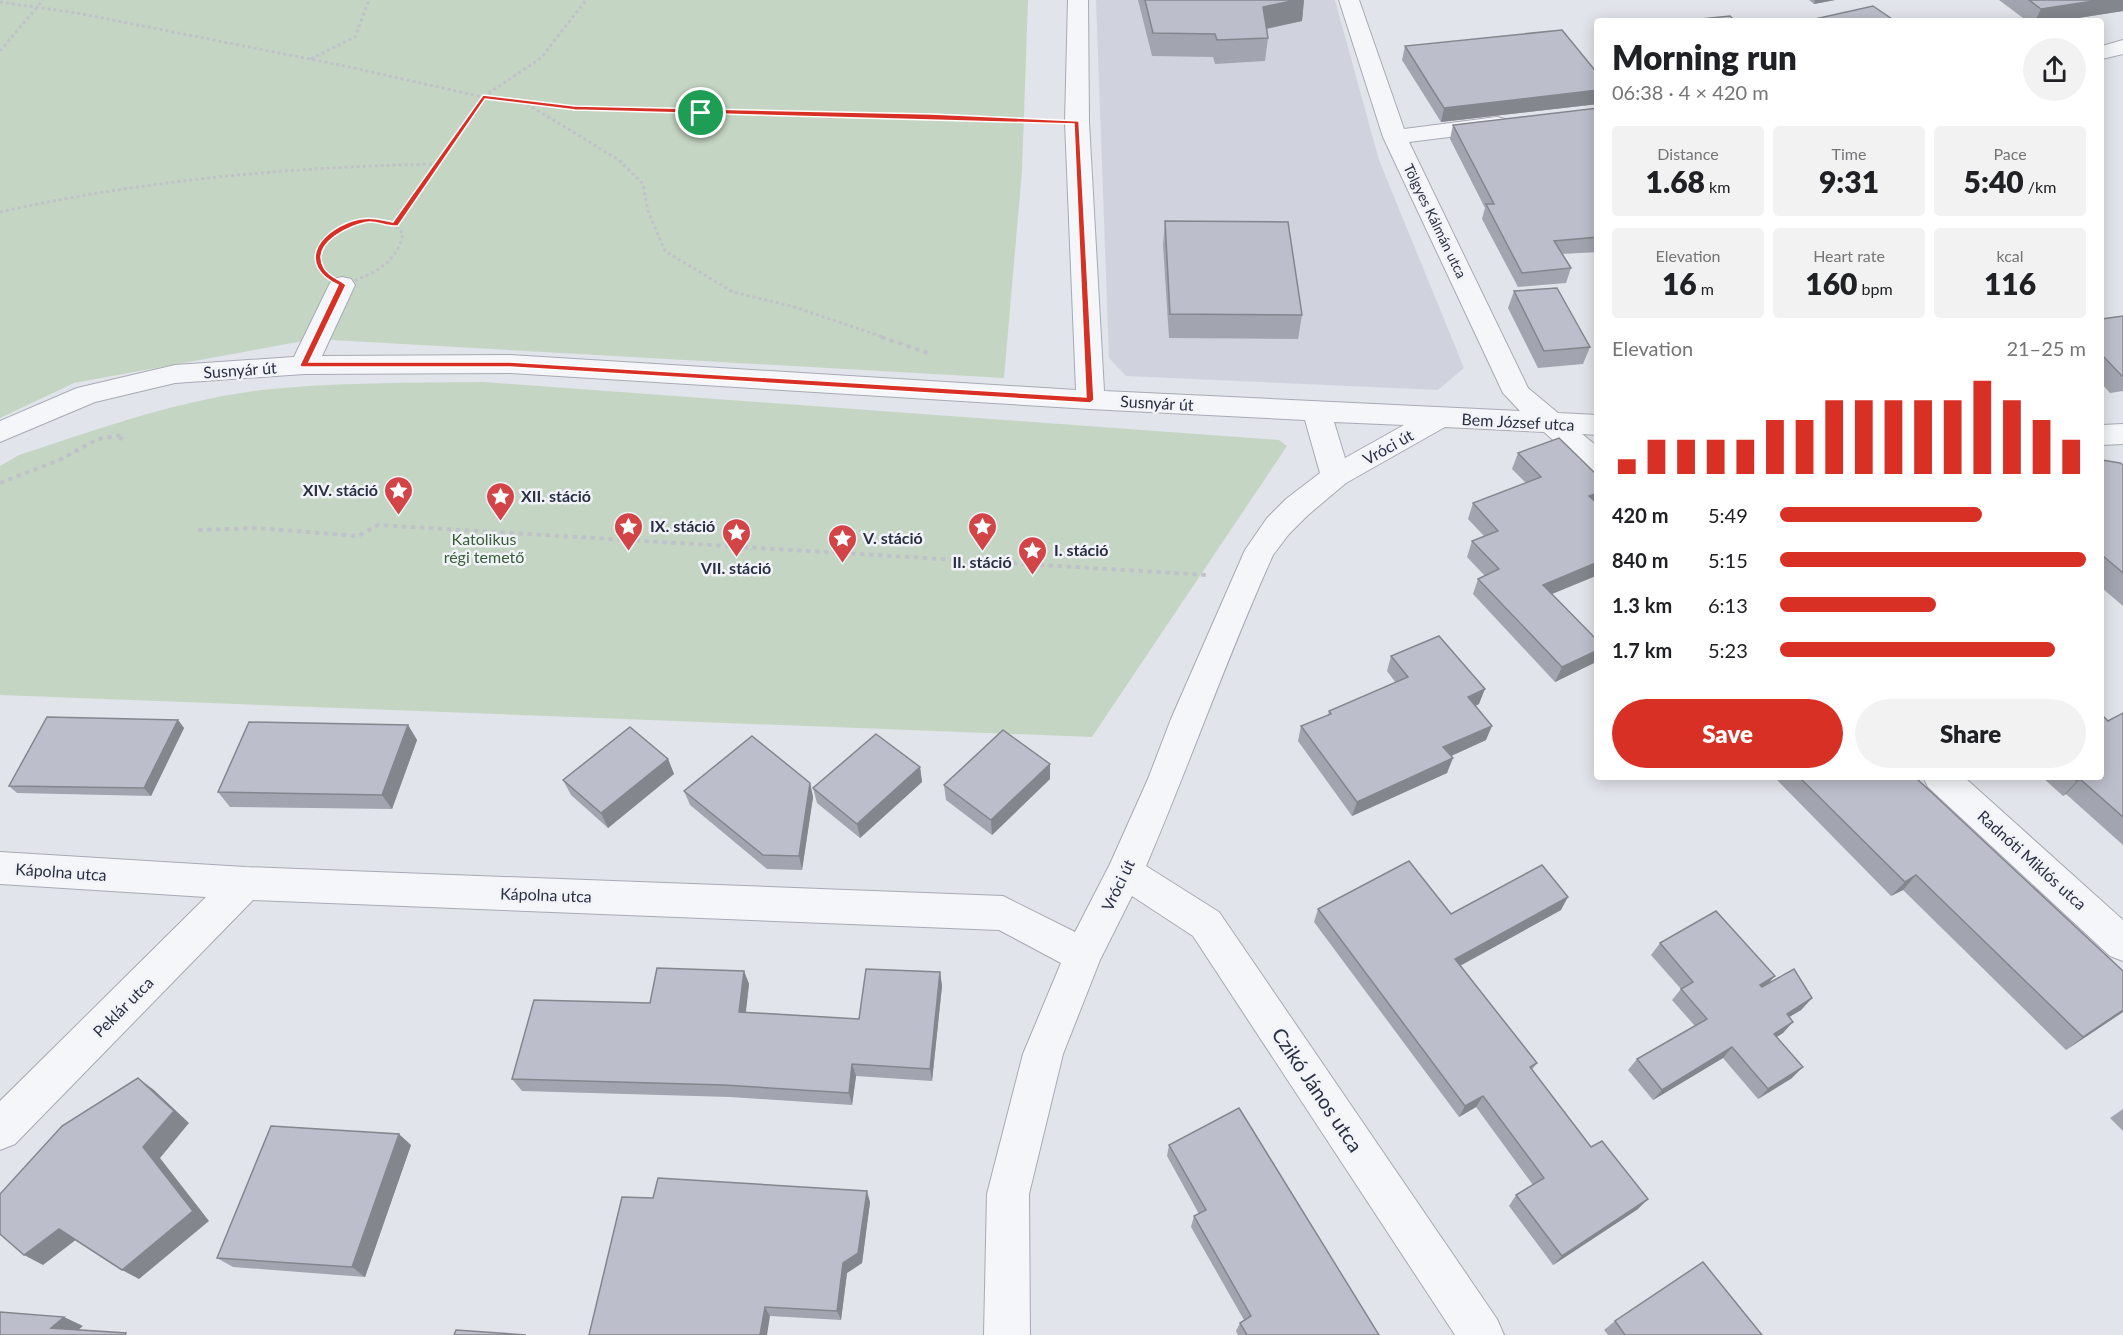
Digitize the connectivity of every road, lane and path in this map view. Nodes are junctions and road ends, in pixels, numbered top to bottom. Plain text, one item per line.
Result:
1 (42, 0) edge
2 (369, 0) edge
3 (586, 0) edge
4 (1078, 0) edge
5 (1349, 0) edge
6 (0, 2) edge
7 (36, 7) junction
8 (2123, 47) edge
9 (0, 51) edge
10 (2104, 52) edge
11 (311, 59) junction
12 (483, 97) junction
13 (524, 102) junction
14 (1077, 122) junction
15 (1519, 122) edge
16 (1395, 137) junction
17 (436, 164) junction
18 (0, 212) edge
19 (395, 225) junction
20 (342, 285) junction
21 (936, 356) dead end
22 (304, 365) junction
23 (1090, 400) junction
24 (1316, 411) junction
25 (1439, 418) junction
26 (1554, 424) junction
27 (1594, 425) edge
28 (0, 432) edge
29 (2123, 434) edge
30 (2104, 435) edge
31 (120, 440) dead end
32 (1594, 460) edge
33 (1336, 476) junction
34 (0, 483) edge
35 (198, 530) dead end
36 (1201, 575) dead end
37 (1943, 780) edge
38 (0, 868) edge
39 (1125, 872) junction
40 (245, 883) junction
41 (2123, 944) edge
42 (1083, 955) junction
43 (0, 1130) edge
44 (1007, 1335) edge
45 (1480, 1335) edge

1 - 7 path
2 - 11 path
3 - 12 path
4 - 14 street
5 - 16 street, Tölgyes Kálmán utca
6 - 7 path
7 - 9 path
7 - 11 path
8 - 10 street
11 - 12 path
12 - 13 path
12 - 17 path
13 - 14 path
13 - 21 path
14 - 23 street
15 - 16 street
16 - 26 street, Tölgyes Kálmán utca
17 - 18 path
17 - 19 path
19 - 20 path
19 - 20 path
20 - 22 street
22 - 23 street, Susnyár út
22 - 28 street, Susnyár út
23 - 24 street, Susnyár út
24 - 25 street, Susnyár út
24 - 33 street
25 - 26 street, Bem József utca
25 - 33 street, Vróci út
26 - 27 street, Bem József utca
26 - 32 street
29 - 30 street
31 - 34 path
33 - 39 street, Vróci út
35 - 36 path
37 - 41 street, Radnóti Miklós utca
38 - 40 street, Kápolna utca
39 - 42 street, Vróci út
39 - 45 street, Czikó János utca
40 - 42 street, Kápolna utca
40 - 43 street, Peklár utca
42 - 44 street, Vróci út

